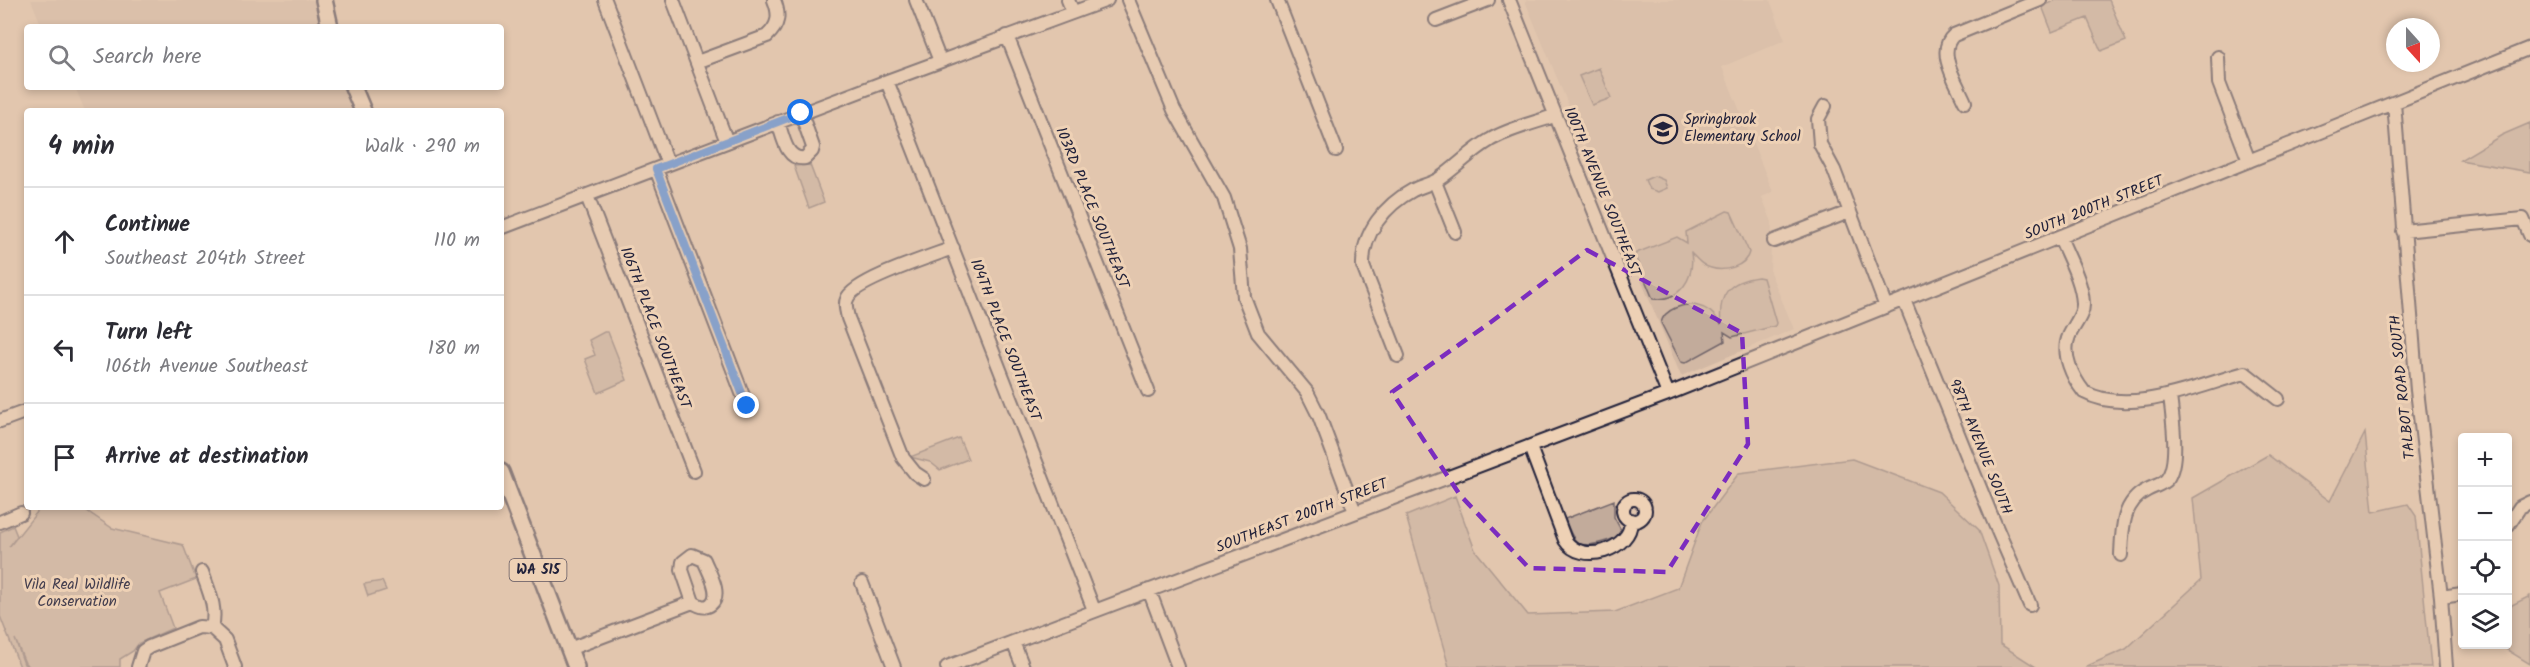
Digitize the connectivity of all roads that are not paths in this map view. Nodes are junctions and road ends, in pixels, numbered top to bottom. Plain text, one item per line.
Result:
1 (604, 0) edge
2 (673, 0) edge
3 (774, 0) edge
4 (916, 0) edge
5 (1107, 0) edge
6 (1128, 0) edge
7 (1277, 0) edge
8 (1488, 0) edge
9 (1509, 0) edge
10 (2040, 0) edge
11 (1070, 6) edge
12 (1436, 20) dead end
13 (1007, 36) junction
14 (2530, 48) edge
15 (2218, 57) dead end
16 (697, 62) junction
17 (940, 62) junction
18 (887, 81) junction
19 (354, 90) edge
20 (1965, 102) dead end
21 (2394, 103) junction
22 (1825, 106) dead end
23 (362, 108) edge
24 (801, 113) junction
25 (1554, 116) junction
26 (778, 122) junction
27 (727, 142) junction
28 (1336, 150) dead end
29 (2249, 161) junction
30 (662, 167) junction
31 (1435, 182) junction
32 (587, 196) junction
33 (1849, 212) junction
34 (504, 227) edge
35 (2403, 231) junction
36 (1455, 232) dead end
37 (2530, 235) edge
38 (2060, 237) junction
39 (1774, 242) dead end
40 (953, 248) junction
41 (1904, 300) junction
42 (1886, 307) junction
43 (1398, 356) dead end
44 (1148, 391) dead end
45 (1668, 394) junction
46 (2170, 396) junction
47 (2278, 399) dead end
48 (747, 406) dead end
49 (24, 412) edge
50 (0, 421) edge
51 (1530, 447) junction
52 (694, 471) dead end
53 (924, 479) dead end
54 (504, 480) edge
55 (2530, 502) edge
56 (1355, 512) junction
57 (21, 513) dead end
58 (2512, 519) edge
59 (0, 520) edge
60 (1631, 520) dead end
61 (2121, 555) dead end
62 (202, 572) dead end
63 (862, 583) dead end
64 (1149, 590) junction
65 (2458, 595) edge
66 (2441, 597) junction
67 (693, 602) dead end
68 (2030, 605) dead end
69 (1094, 610) junction
70 (212, 628) junction
71 (1013, 642) junction
72 (569, 649) junction
73 (139, 662) edge
74 (236, 667) edge
75 (576, 667) edge
76 (894, 667) edge
77 (948, 667) edge
78 (1023, 667) edge
79 (1178, 667) edge
80 (2446, 667) edge

1 - 30 street
2 - 16 street
3 - 16 street
4 - 17 street
5 - 11 street
6 - 56 street
7 - 28 street
8 - 12 street
9 - 25 street, 100TH AVENUE SOUTHEAST
10 - 20 street
11 - 13 street
13 - 17 street
13 - 44 street, 103RD PLACE SOUTHEAST
14 - 21 street, SOUTH 200TH STREET
15 - 29 street
16 - 27 street
17 - 18 street
18 - 24 street
18 - 40 street, 104TH PLACE SOUTHEAST
19 - 23 main road
21 - 29 street, SOUTH 200TH STREET
21 - 35 street, TALBOT ROAD SOUTH
22 - 33 street
24 - 26 street
24 - 26 street
25 - 31 street
25 - 45 street, 100TH AVENUE SOUTHEAST
26 - 27 street
27 - 30 street
29 - 38 street, SOUTH 200TH STREET
30 - 32 street
30 - 48 street
31 - 36 street
31 - 43 street
32 - 34 street
32 - 52 street, 106TH PLACE SOUTHEAST
33 - 39 street
33 - 42 street
35 - 37 street
35 - 66 street, TALBOT ROAD SOUTH
38 - 41 street, SOUTH 200TH STREET
38 - 46 street
40 - 53 street
40 - 69 street, 104TH PLACE SOUTHEAST
41 - 42 street, SOUTH 200TH STREET
41 - 68 street, 98TH AVENUE SOUTH
42 - 45 street, SOUTH 200TH STREET
45 - 51 street, SOUTHEAST 200TH STREET
46 - 47 street
46 - 61 street
49 - 50 street
51 - 56 street, SOUTHEAST 200TH STREET
51 - 60 street
54 - 72 main road, WA 515
55 - 58 street
56 - 64 street, SOUTHEAST 200TH STREET
57 - 59 street
62 - 70 street
63 - 76 street
64 - 69 street, SOUTHEAST 200TH STREET
64 - 79 street
65 - 66 street
66 - 80 street, TALBOT ROAD SOUTH
67 - 72 street
69 - 71 street, SOUTHEAST 200TH STREET
70 - 73 street
70 - 74 street
71 - 77 street, SOUTHEAST 200TH STREET
71 - 78 street
72 - 75 main road, WA 515

